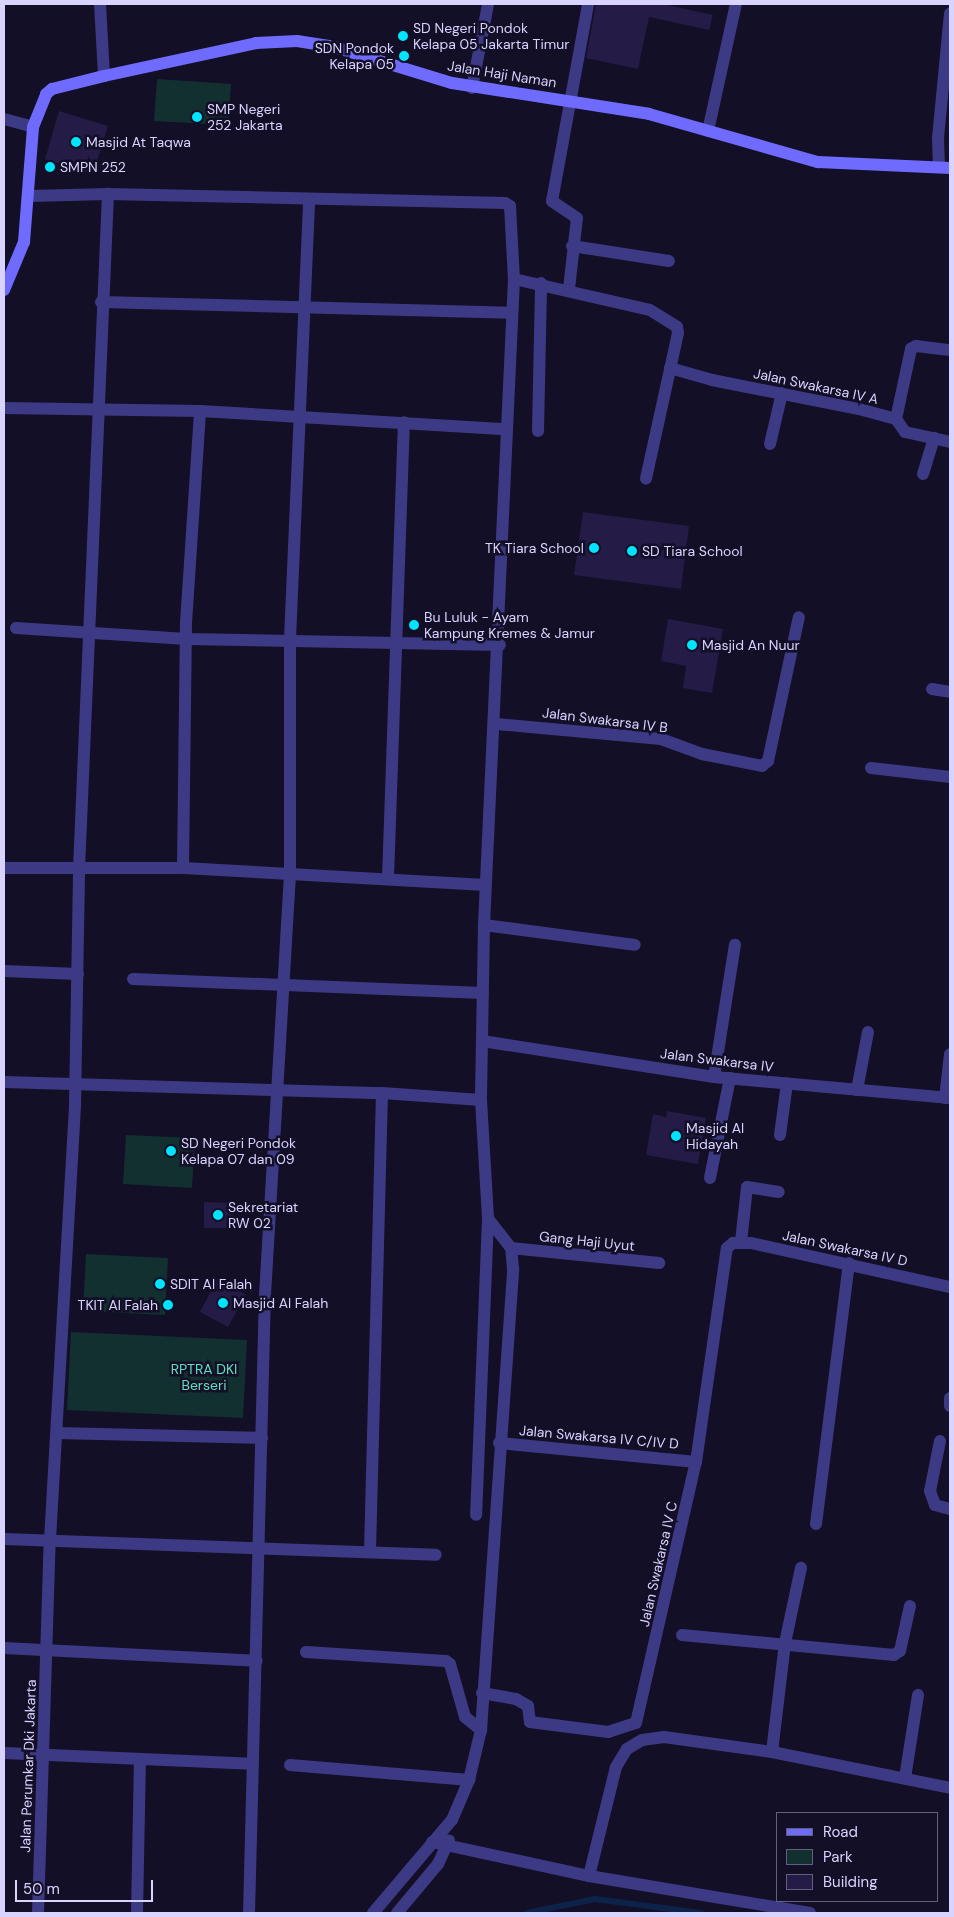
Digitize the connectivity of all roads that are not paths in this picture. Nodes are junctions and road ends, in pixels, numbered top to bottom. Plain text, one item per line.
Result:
1 (100, 4) edge
2 (488, 4) edge
3 (588, 4) edge
4 (736, 4) edge
5 (950, 14) edge
6 (104, 76) junction
7 (472, 88) junction
8 (574, 101) junction
9 (4, 119) edge
10 (33, 127) junction
11 (708, 131) junction
12 (945, 167) edge
13 (108, 194) junction
14 (30, 196) junction
15 (309, 199) junction
16 (572, 246) junction
17 (669, 261) dead end
18 (514, 279) junction
19 (541, 283) junction
20 (569, 289) junction
21 (4, 290) edge
22 (101, 302) junction
23 (305, 307) junction
24 (510, 313) junction
25 (950, 350) edge
26 (670, 368) junction
27 (782, 393) junction
28 (4, 408) edge
29 (101, 408) junction
30 (200, 412) junction
31 (300, 419) junction
32 (896, 419) junction
33 (404, 422) junction
34 (505, 429) junction
35 (538, 431) dead end
36 (934, 438) junction
37 (950, 442) edge
38 (770, 444) dead end
39 (923, 474) dead end
40 (646, 479) dead end
41 (799, 617) dead end
42 (16, 628) dead end
43 (91, 631) junction
44 (290, 639) junction
45 (187, 640) junction
46 (397, 641) junction
47 (500, 645) junction
48 (932, 689) dead end
49 (950, 692) edge
50 (496, 724) junction
51 (871, 768) dead end
52 (950, 776) edge
53 (4, 868) edge
54 (183, 868) junction
55 (80, 869) junction
56 (290, 873) junction
57 (388, 878) junction
58 (486, 885) junction
59 (484, 925) junction
60 (635, 944) dead end
61 (735, 945) dead end
62 (4, 971) edge
63 (78, 974) junction
64 (133, 979) dead end
65 (280, 985) junction
66 (483, 993) junction
67 (868, 1032) dead end
68 (482, 1041) junction
69 (950, 1054) edge
70 (714, 1077) junction
71 (730, 1078) junction
72 (4, 1082) edge
73 (787, 1083) junction
74 (75, 1084) junction
75 (857, 1090) junction
76 (275, 1092) junction
77 (382, 1093) junction
78 (948, 1098) edge
79 (481, 1100) junction
80 (780, 1135) dead end
81 (710, 1178) dead end
82 (779, 1192) dead end
83 (488, 1219) junction
84 (737, 1243) junction
85 (511, 1248) junction
86 (659, 1263) dead end
87 (849, 1263) junction
88 (950, 1287) edge
89 (950, 1398) edge
90 (950, 1406) edge
91 (57, 1433) junction
92 (262, 1438) junction
93 (940, 1441) dead end
94 (499, 1443) junction
95 (696, 1462) junction
96 (950, 1509) edge
97 (476, 1515) dead end
98 (816, 1524) dead end
99 (4, 1539) edge
100 (50, 1540) junction
101 (259, 1550) junction
102 (370, 1551) junction
103 (436, 1555) dead end
104 (801, 1568) dead end
105 (910, 1606) dead end
106 (682, 1635) dead end
107 (785, 1643) junction
108 (4, 1648) edge
109 (46, 1649) junction
110 (306, 1652) dead end
111 (256, 1661) junction
112 (482, 1693) junction
113 (918, 1695) dead end
114 (481, 1730) junction
115 (772, 1752) junction
116 (4, 1753) edge
117 (43, 1756) junction
118 (140, 1760) junction
119 (251, 1764) junction
120 (290, 1764) dead end
121 (905, 1778) junction
122 (469, 1780) junction
123 (950, 1788) edge
124 (452, 1820) junction
125 (432, 1842) junction
126 (448, 1846) junction
127 (589, 1876) junction
128 (38, 1913) edge
129 (137, 1913) edge
130 (249, 1913) edge
131 (373, 1913) edge
132 (397, 1913) edge
133 (810, 1913) edge

1 - 6 street
2 - 7 street
3 - 8 street
4 - 11 street
5 - 12 street
6 - 7 street, Jalan Haji Naman
6 - 10 street, Jalan Haji Naman
7 - 8 street, Jalan Haji Naman
8 - 11 street, Jalan Haji Naman
8 - 16 street
9 - 10 street
10 - 14 street, Jalan Haji Naman
11 - 12 street, Jalan Haji Naman
13 - 14 street
13 - 15 street
13 - 22 street, Jalan Perumkar Dki Jakarta
14 - 21 street, Jalan Haji Naman
15 - 18 street
15 - 23 street
16 - 17 street
16 - 20 street
18 - 19 street
18 - 24 street
19 - 20 street
19 - 35 street
20 - 26 street
22 - 23 street
22 - 29 street, Jalan Perumkar Dki Jakarta
23 - 24 street
23 - 31 street
24 - 34 street
25 - 32 street
26 - 27 street, Jalan Swakarsa IV A
26 - 40 street
27 - 32 street, Jalan Swakarsa IV A
27 - 38 street
28 - 29 street
29 - 30 street
29 - 43 street, Jalan Perumkar Dki Jakarta
30 - 31 street
30 - 45 street
31 - 33 street
31 - 44 street
32 - 36 street, Jalan Swakarsa IV A
33 - 34 street
33 - 46 street
34 - 47 street
36 - 37 street, Jalan Swakarsa IV A
36 - 39 street
41 - 50 street, Jalan Swakarsa IV B
42 - 43 street
43 - 45 street
43 - 55 street, Jalan Perumkar Dki Jakarta
44 - 45 street
44 - 46 street
44 - 56 street
45 - 54 street
46 - 47 street
46 - 57 street
47 - 50 street
48 - 49 street
50 - 58 street
51 - 52 street
53 - 55 street
54 - 55 street
54 - 56 street
55 - 63 street, Jalan Perumkar Dki Jakarta
56 - 57 street
56 - 65 street
57 - 58 street
58 - 59 street
59 - 60 street
59 - 66 street
61 - 70 street
62 - 63 street
63 - 74 street, Jalan Perumkar Dki Jakarta
64 - 65 street
65 - 66 street
65 - 76 street
66 - 68 street
67 - 75 street
68 - 70 street, Jalan Swakarsa IV
68 - 79 street
69 - 78 street
70 - 71 street, Jalan Swakarsa IV
71 - 73 street, Jalan Swakarsa IV
71 - 81 street
72 - 74 street
73 - 75 street, Jalan Swakarsa IV
73 - 80 street
74 - 76 street
74 - 91 street, Jalan Perumkar Dki Jakarta
75 - 78 street, Jalan Swakarsa IV
76 - 77 street
76 - 92 street
77 - 79 street
77 - 102 street
79 - 83 street
82 - 84 street, Jalan Swakarsa IV C
83 - 85 street
83 - 97 street
84 - 87 street, Jalan Swakarsa IV D
84 - 95 street, Jalan Swakarsa IV C
85 - 86 street, Gang Haji Uyut
85 - 94 street
87 - 88 street, Jalan Swakarsa IV D
87 - 98 street
89 - 90 street
91 - 92 street
91 - 100 street, Jalan Perumkar Dki Jakarta
92 - 101 street
93 - 96 street
94 - 95 street, Jalan Swakarsa IV C/IV D
94 - 112 street
95 - 112 street, Jalan Swakarsa IV C
99 - 100 street
100 - 101 street
100 - 109 street, Jalan Perumkar Dki Jakarta
101 - 102 street
101 - 111 street
102 - 103 street
104 - 107 street
105 - 107 street
106 - 107 street
107 - 115 street
108 - 109 street
109 - 111 street
109 - 117 street, Jalan Perumkar Dki Jakarta
110 - 114 street
111 - 119 street
112 - 114 street
113 - 121 street
114 - 122 street
115 - 121 street
115 - 127 street
116 - 117 street
117 - 118 street
117 - 128 street, Jalan Perumkar Dki Jakarta
118 - 119 street
118 - 129 street
119 - 130 street
120 - 122 street
121 - 123 street
122 - 124 street
124 - 125 street
124 - 126 street
125 - 126 street
125 - 131 street
126 - 127 street
126 - 132 street
127 - 133 street

